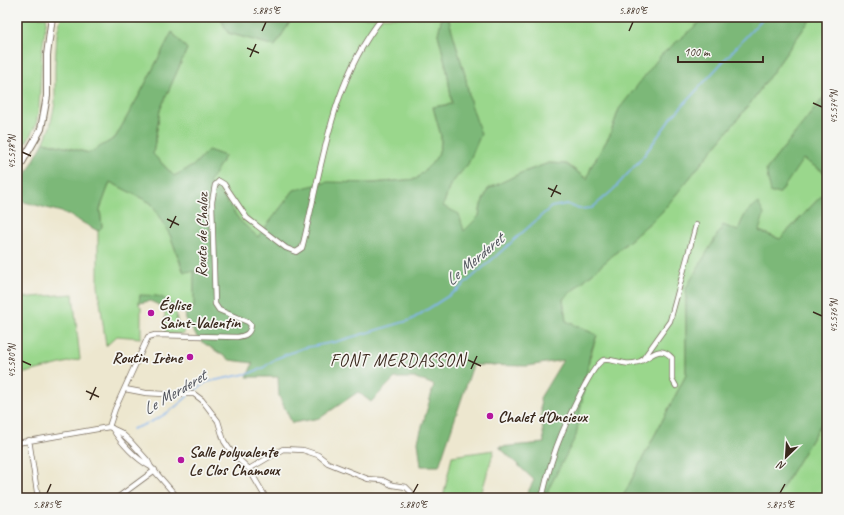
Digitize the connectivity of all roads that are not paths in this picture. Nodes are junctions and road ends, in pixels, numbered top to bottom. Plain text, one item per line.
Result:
1 (52, 17) edge
2 (383, 17) edge
3 (17, 171) edge
4 (696, 225) dead end
5 (642, 360) junction
6 (676, 386) dead end
7 (125, 389) junction
8 (110, 428) junction
9 (29, 440) junction
10 (17, 443) edge
11 (153, 469) junction
12 (249, 469) junction
13 (38, 498) edge
14 (117, 498) edge
15 (178, 498) edge
16 (266, 498) edge
17 (413, 498) edge
18 (542, 498) edge

1 - 3 main road
2 - 7 street, Route de Chaloz
4 - 5 street
5 - 6 street
5 - 18 street
7 - 8 street, Route de Chaloz
7 - 12 street
8 - 9 street
8 - 11 street
9 - 10 street
9 - 13 street
11 - 14 street
11 - 15 street
12 - 16 street
12 - 17 street

